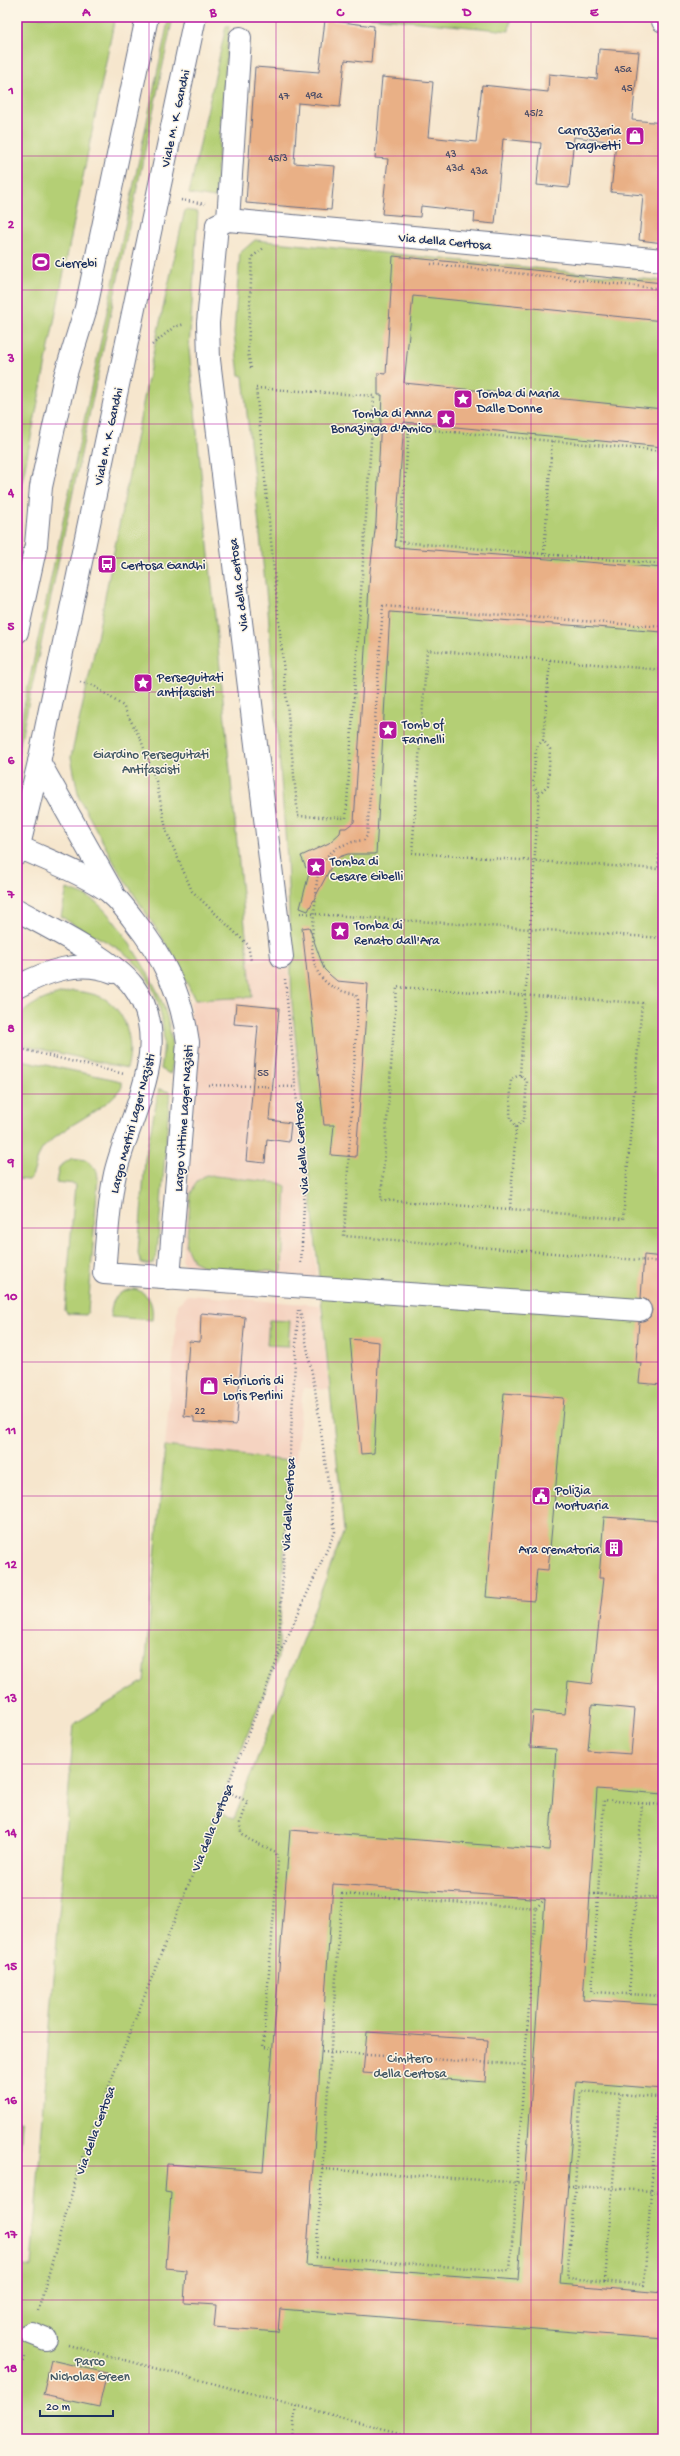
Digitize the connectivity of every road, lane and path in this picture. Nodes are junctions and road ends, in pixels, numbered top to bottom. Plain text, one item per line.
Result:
1 (147, 17) edge
2 (195, 17) edge
3 (662, 17) edge
4 (663, 21) edge
5 (240, 38) dead end
6 (181, 200) dead end
7 (205, 204) dead end
8 (228, 220) junction
9 (273, 248) dead end
10 (663, 260) edge
11 (425, 264) dead end
12 (663, 289) edge
13 (208, 323) junction
14 (152, 345) dead end
15 (251, 368) dead end
16 (256, 388) joint
17 (552, 441) junction
18 (663, 451) edge
19 (544, 554) junction
20 (663, 564) edge
21 (663, 627) edge
22 (17, 632) edge
23 (550, 660) junction
24 (663, 670) edge
25 (80, 682) dead end
26 (543, 740) junction
27 (39, 762) junction
28 (539, 794) junction
29 (663, 802) edge
30 (18, 849) edge
31 (535, 860) junction
32 (116, 897) junction
33 (17, 910) edge
34 (292, 913) dead end
35 (314, 913) junction
36 (530, 928) junction
37 (663, 938) edge
38 (282, 957) joint
39 (251, 961) dead end
40 (124, 976) junction
41 (17, 987) edge
42 (525, 996) junction
43 (17, 1048) edge
44 (520, 1075) junction
45 (128, 1076) dead end
46 (202, 1085) dead end
47 (295, 1087) junction
48 (516, 1127) junction
49 (510, 1209) junction
50 (663, 1262) edge
51 (301, 1264) dead end
52 (169, 1278) junction
53 (299, 1295) junction
54 (640, 1310) dead end
55 (278, 1658) junction
56 (225, 1790) junction
57 (642, 1803) junction
58 (663, 1805) edge
59 (590, 1894) dead end
60 (598, 1894) junction
61 (636, 1897) junction
62 (663, 1898) edge
63 (545, 1899) dead end
64 (536, 1908) junction
65 (629, 1995) junction
66 (663, 1996) edge
67 (274, 2048) dead end
68 (322, 2052) dead end
69 (331, 2053) junction
70 (524, 2065) junction
71 (620, 2094) junction
72 (322, 2169) junction
73 (516, 2182) junction
74 (524, 2183) dead end
75 (568, 2186) dead end
76 (575, 2186) junction
77 (612, 2188) junction
78 (651, 2191) junction
79 (660, 2192) dead end
80 (605, 2282) junction
81 (17, 2287) edge
82 (21, 2288) dead end
83 (296, 2405) junction
84 (292, 2439) edge
85 (424, 2439) edge

1 - 22 main road
2 - 27 main road, Viale M. K. Gandhi
3 - 4 main road
5 - 8 main road
6 - 7 path
8 - 10 main road, Via della Certosa
8 - 13 main road, Via della Certosa
9 - 15 path
11 - 12 path
13 - 14 path
13 - 38 main road, Via della Certosa
16 - 16 path
17 - 18 path
17 - 19 path
17 - 19 path
19 - 20 path
21 - 35 path
23 - 24 path
23 - 26 path
23 - 31 path
25 - 39 path
26 - 28 path
26 - 28 path
27 - 30 main road, Viale M. K. Gandhi
27 - 32 main road
28 - 31 path
29 - 31 path
30 - 32 main road, Largo Vittime Lager Nazisti
31 - 36 path
32 - 52 main road, Largo Vittime Lager Nazisti
33 - 40 main road, Largo Martiri Lager Nazisti
34 - 35 path
35 - 36 path
35 - 50 path
36 - 37 path
36 - 42 path
38 - 47 path, Via della Certosa
40 - 41 main road
40 - 52 main road, Largo Martiri Lager Nazisti
42 - 44 path
42 - 49 path
42 - 49 path
43 - 45 path
44 - 48 path
44 - 48 path
46 - 47 path
47 - 51 path, Via della Certosa
48 - 49 path
52 - 53 main road, Largo Martiri Lager Nazisti
53 - 54 main road, Largo Martiri Lager Nazisti
53 - 55 path, Via della Certosa
53 - 55 path
55 - 56 path, Via della Certosa
56 - 67 path
56 - 83 path, Via della Certosa
57 - 58 path
57 - 60 path
57 - 61 path
59 - 60 path
60 - 61 path
60 - 65 path
61 - 62 path
61 - 65 path
63 - 64 path
64 - 69 path
64 - 70 path
65 - 66 path
68 - 69 path
69 - 70 path
69 - 72 path
70 - 73 path
71 - 76 path
71 - 77 path
71 - 78 path
72 - 73 path
72 - 73 path
73 - 74 path
75 - 76 path
76 - 77 path
76 - 80 path
77 - 78 path
77 - 80 path
78 - 79 path
78 - 80 path
81 - 82 path
83 - 84 path
83 - 85 path

